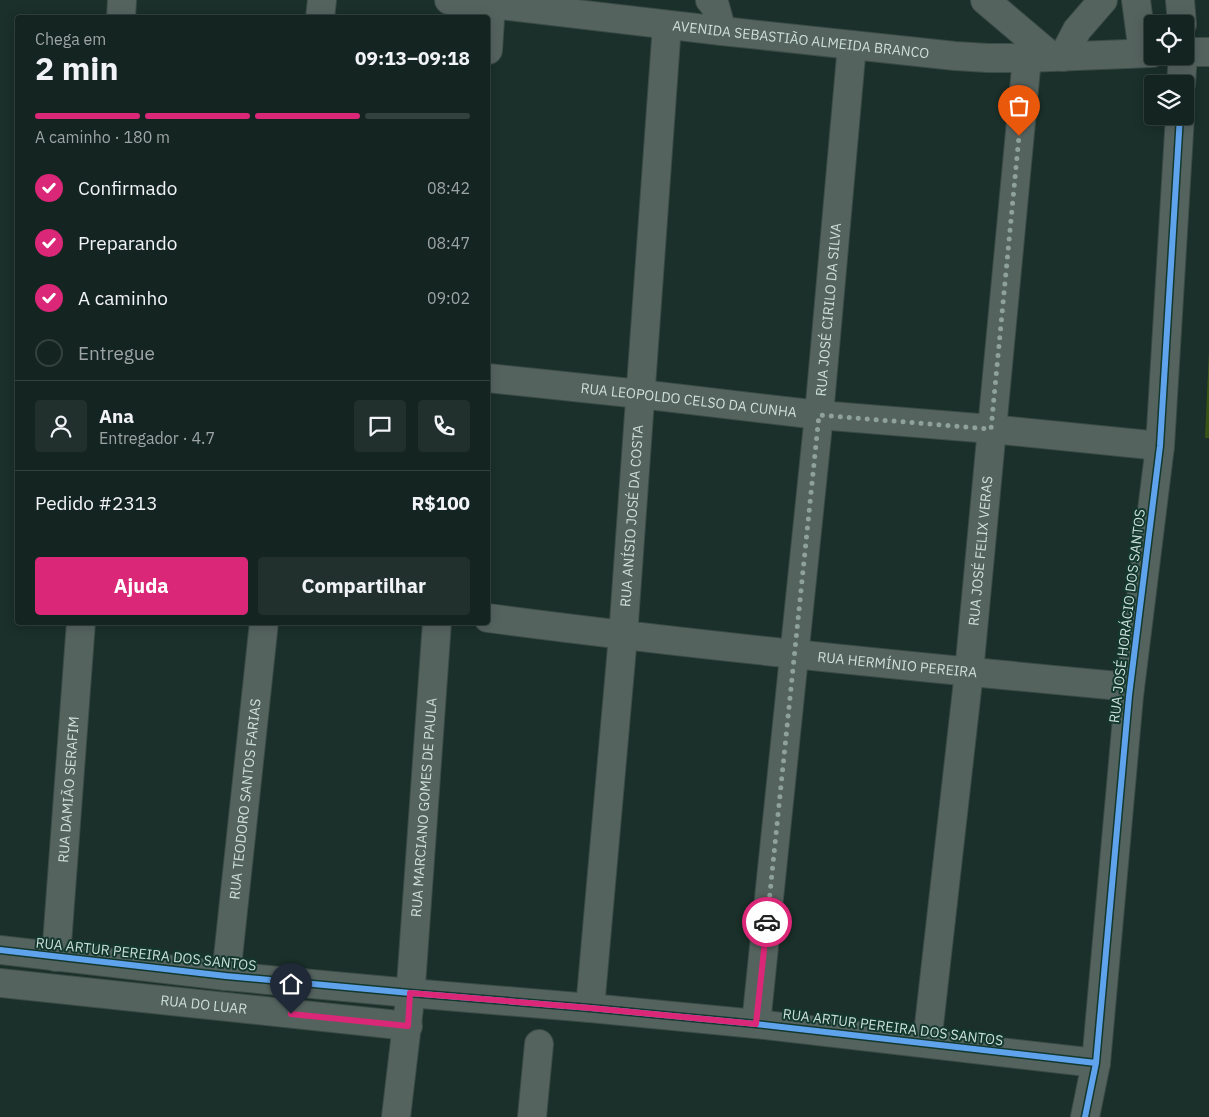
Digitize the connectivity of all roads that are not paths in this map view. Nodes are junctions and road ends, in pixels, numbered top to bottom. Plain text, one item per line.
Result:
1 (122, 0) edge
2 (322, 0) edge
3 (449, 0) edge
4 (985, 0) edge
5 (1103, 0) edge
6 (1136, 0) edge
7 (1180, 0) edge
8 (491, 4) junction
9 (717, 9) edge
10 (121, 15) edge
11 (320, 15) edge
12 (1181, 15) edge
13 (490, 19) edge
14 (668, 25) junction
15 (1144, 35) edge
16 (852, 45) junction
17 (1194, 52) edge
18 (1209, 52) edge
19 (1144, 53) edge
20 (1047, 57) junction
21 (1179, 125) edge
22 (490, 378) edge
23 (640, 394) junction
24 (819, 415) junction
25 (991, 429) junction
26 (1160, 446) junction
27 (490, 618) edge
28 (81, 625) edge
29 (264, 625) edge
30 (437, 625) edge
31 (623, 636) junction
32 (794, 654) junction
33 (969, 672) junction
34 (1130, 687) junction
35 (0, 950) edge
36 (56, 957) junction
37 (226, 976) junction
38 (0, 984) edge
39 (410, 993) junction
40 (590, 1008) junction
41 (756, 1024) junction
42 (408, 1026) junction
43 (927, 1043) junction
44 (539, 1044) dead end
45 (1096, 1063) junction
46 (396, 1117) edge
47 (532, 1117) edge
48 (1085, 1117) edge

1 - 10 street
2 - 11 street
3 - 8 street, AVENIDA SEBASTIÃO ALMEIDA BRANCO
4 - 20 street
5 - 20 street
6 - 15 street
7 - 12 street
8 - 13 street
8 - 14 street, AVENIDA SEBASTIÃO ALMEIDA BRANCO
9 - 14 street, AVENIDA SEBASTIÃO ALMEIDA BRANCO
9 - 16 street, AVENIDA SEBASTIÃO ALMEIDA BRANCO
14 - 23 street, RUA ANÍSIO JOSÉ DA COSTA
16 - 20 street, AVENIDA SEBASTIÃO ALMEIDA BRANCO
16 - 24 street, RUA JOSÉ CIRILO DA SILVA
17 - 18 street
19 - 20 street, AVENIDA SEBASTIÃO ALMEIDA BRANCO
20 - 25 street, RUA JOSÉ FELIX VERAS
21 - 26 street, RUA JOSÉ HORÁCIO DOS SANTOS
22 - 23 street, RUA LEOPOLDO CELSO DA CUNHA
23 - 24 street, RUA LEOPOLDO CELSO DA CUNHA
23 - 31 street, RUA ANÍSIO JOSÉ DA COSTA
24 - 25 street, RUA LEOPOLDO CELSO DA CUNHA
24 - 32 street, RUA JOSÉ CIRILO DA SILVA
25 - 26 street, RUA LEOPOLDO CELSO DA CUNHA
25 - 33 street, RUA JOSÉ FELIX VERAS
26 - 34 street, RUA JOSÉ HORÁCIO DOS SANTOS
27 - 31 street, RUA HERMÍNIO PEREIRA
28 - 36 street, RUA DAMIÃO SERAFIM
29 - 37 street, RUA TEODORO SANTOS FARIAS
30 - 39 street, RUA MARCIANO GOMES DE PAULA
31 - 32 street, RUA HERMÍNIO PEREIRA
31 - 40 street, RUA ANÍSIO JOSÉ DA COSTA
32 - 33 street, RUA HERMÍNIO PEREIRA
32 - 41 street, RUA JOSÉ CIRILO DA SILVA
33 - 34 street, RUA HERMÍNIO PEREIRA
33 - 43 street, RUA JOSÉ FELIX VERAS
34 - 45 street, RUA JOSÉ HORÁCIO DOS SANTOS
35 - 36 street, RUA ARTUR PEREIRA DOS SANTOS
36 - 37 street, RUA ARTUR PEREIRA DOS SANTOS
37 - 39 street, RUA ARTUR PEREIRA DOS SANTOS
38 - 42 street, RUA DO LUAR
39 - 40 street, RUA ARTUR PEREIRA DOS SANTOS
39 - 42 street, RUA MARCIANO GOMES DE PAULA
40 - 41 street, RUA ARTUR PEREIRA DOS SANTOS
41 - 43 street, RUA ARTUR PEREIRA DOS SANTOS
42 - 46 street, RUA MARCIANO GOMES DE PAULA
43 - 45 street, RUA ARTUR PEREIRA DOS SANTOS
44 - 47 street
45 - 48 street, RUA JOSÉ HORÁCIO DOS SANTOS

